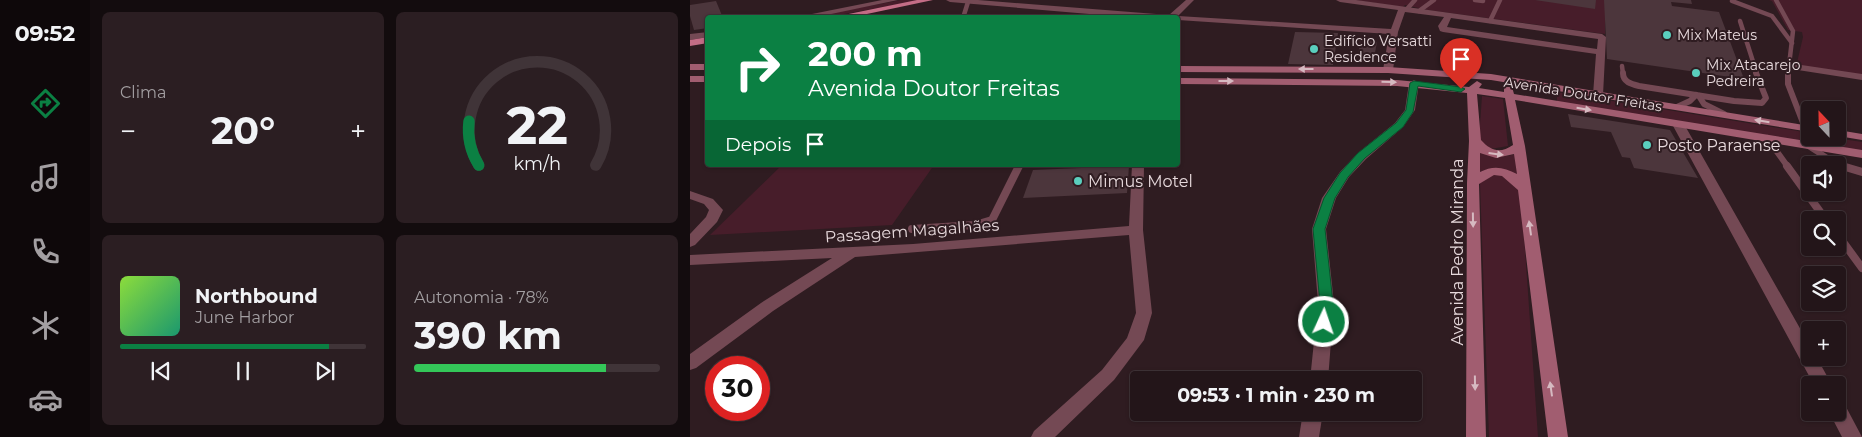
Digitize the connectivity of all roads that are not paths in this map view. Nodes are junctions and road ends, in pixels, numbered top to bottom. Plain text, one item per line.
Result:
1 (842, 0) edge
2 (894, 0) edge
3 (929, 0) edge
4 (950, 0) edge
5 (1190, 0) edge
6 (1340, 0) edge
7 (1415, 0) edge
8 (1434, 0) edge
9 (1475, 0) edge
10 (1500, 0) edge
11 (1732, 0) edge
12 (1776, 0) edge
13 (1483, 1) edge
14 (968, 2) junction
15 (1405, 9) junction
16 (855, 10) junction
17 (1419, 11) junction
18 (818, 15) edge
19 (841, 15) edge
20 (964, 15) edge
21 (1144, 15) edge
22 (1173, 15) edge
23 (1449, 15) junction
24 (1180, 18) edge
25 (1490, 21) junction
26 (1740, 21) dead end
27 (1394, 32) junction
28 (705, 34) edge
29 (690, 37) edge
30 (705, 41) edge
31 (1792, 43) junction
32 (690, 44) edge
33 (1601, 52) junction
34 (1622, 66) dead end
35 (1788, 66) junction
36 (690, 67) edge
37 (705, 67) edge
38 (1180, 69) edge
39 (1388, 70) junction
40 (1862, 77) edge
41 (1493, 78) junction
42 (690, 79) edge
43 (705, 79) edge
44 (1180, 81) edge
45 (1414, 83) junction
46 (1550, 87) junction
47 (1472, 90) junction
48 (1598, 95) junction
49 (1698, 95) junction
50 (1510, 97) junction
51 (1553, 104) junction
52 (1677, 107) junction
53 (1801, 114) edge
54 (1728, 116) junction
55 (1678, 124) junction
56 (1801, 127) edge
57 (1846, 134) edge
58 (1862, 137) edge
59 (1767, 138) junction
60 (1475, 140) junction
61 (1801, 143) edge
62 (1519, 146) junction
63 (1808, 146) edge
64 (1816, 146) edge
65 (1862, 154) edge
66 (1019, 167) edge
67 (1138, 167) edge
68 (1862, 172) edge
69 (1473, 183) junction
70 (1525, 189) junction
71 (690, 195) edge
72 (1820, 211) edge
73 (912, 229) dead end
74 (1136, 230) junction
75 (690, 242) edge
76 (1846, 246) edge
77 (850, 253) junction
78 (690, 260) edge
79 (1862, 268) edge
80 (690, 363) edge
81 (1319, 371) edge
82 (1818, 376) edge
83 (1312, 421) edge
84 (1843, 421) edge
85 (1041, 437) edge
86 (1309, 437) edge
87 (1476, 437) edge
88 (1558, 437) edge
89 (1852, 437) edge

1 - 16 street
2 - 16 street
3 - 16 main road
4 - 14 street
5 - 22 street
6 - 15 street
7 - 15 lane
8 - 17 lane
9 - 13 lane
10 - 25 lane
11 - 31 lane
12 - 31 lane
14 - 20 lane
14 - 21 street
15 - 17 street
15 - 27 street
16 - 18 street
16 - 19 main road
17 - 23 street
23 - 25 street
23 - 33 street
24 - 27 street
25 - 33 street
26 - 49 lane
27 - 39 street
28 - 29 street
30 - 32 main road
31 - 35 lane
33 - 48 street
34 - 49 lane
35 - 40 street
35 - 53 lane
36 - 37 main road
39 -> 38 main road, Avenida Doutor Freitas
39 - 41 main road, Avenida Doutor Freitas
41 - 46 main road, Avenida Doutor Freitas
41 - 47 main road
41 - 50 main road
42 - 43 main road
44 -> 45 main road, Avenida Doutor Freitas
45 - 47 main road, Avenida Doutor Freitas
45 - 81 street
46 - 48 main road, Avenida Doutor Freitas
46 - 51 main road
47 - 50 main road, Avenida Doutor Freitas
47 - 60 main road, Avenida Pedro Miranda
48 - 52 main road, Avenida Doutor Freitas
49 - 52 lane
49 - 54 lane
50 - 51 main road, Avenida Doutor Freitas
50 - 62 main road
51 -> 55 main road, Avenida Doutor Freitas
52 - 54 main road, Avenida Doutor Freitas
56 -> 54 main road, Avenida Doutor Freitas
55 - 59 main road, Avenida Doutor Freitas
55 - 82 street
57 - 58 main road
59 - 61 main road, Avenida Doutor Freitas
59 - 72 lane
60 -> 62 main road
60 - 69 main road, Avenida Pedro Miranda
62 - 70 main road
63 - 68 lane
64 - 65 main road, Avenida Doutor Freitas
66 - 73 lane
67 - 74 street
69 - 70 main road
69 -> 87 main road, Avenida Pedro Miranda
88 -> 70 main road
71 - 75 street
74 - 77 street, Passagem Magalhães
74 - 85 street
76 - 79 lane
77 - 78 street, Passagem Magalhães
77 - 80 street
83 - 86 street
84 - 89 street

